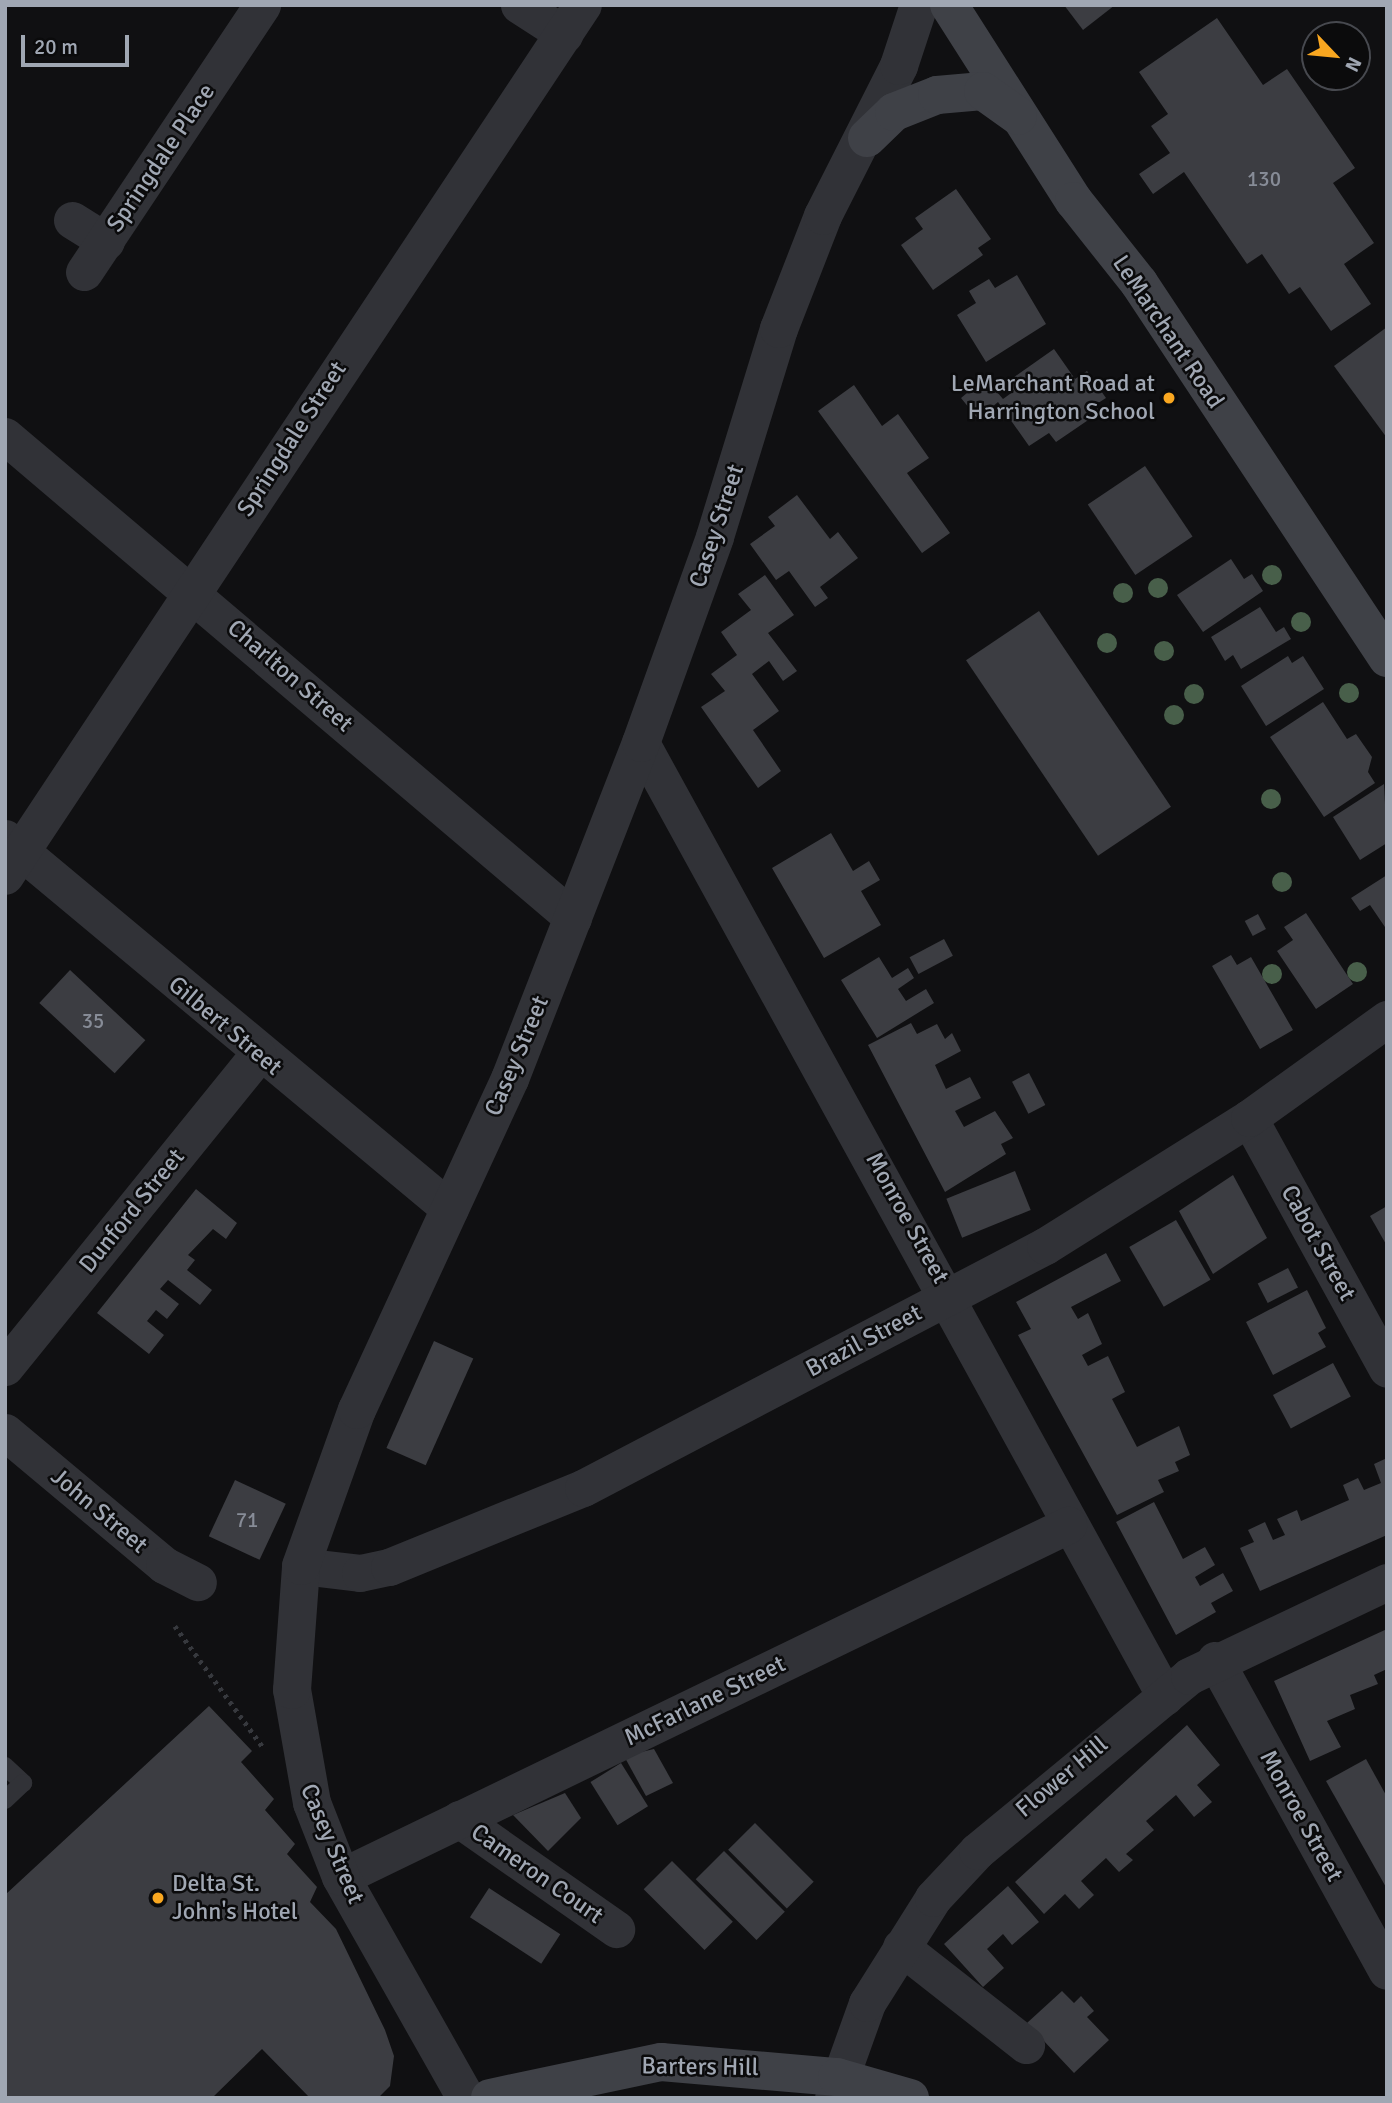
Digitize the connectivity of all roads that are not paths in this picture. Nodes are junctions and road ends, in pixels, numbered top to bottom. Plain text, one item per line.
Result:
1 (262, 5) edge
2 (519, 5) edge
3 (919, 5) edge
4 (949, 5) edge
5 (573, 19) edge
6 (1020, 118) junction
7 (867, 138) junction
8 (72, 220) dead end
9 (106, 241) junction
10 (84, 272) dead end
11 (5, 436) edge
12 (193, 592) junction
13 (1387, 658) edge
14 (641, 743) junction
15 (11, 856) edge
16 (573, 918) junction
17 (1387, 1019) edge
18 (258, 1055) junction
19 (1249, 1118) junction
20 (450, 1209) junction
21 (950, 1296) junction
22 (5, 1367) edge
23 (1387, 1369) edge
24 (5, 1432) edge
25 (1068, 1525) junction
26 (301, 1566) junction
27 (198, 1582) dead end
28 (1387, 1582) edge
29 (1215, 1660) junction
30 (1165, 1696) junction
31 (5, 1766) edge
32 (5, 1800) edge
33 (459, 1819) junction
34 (341, 1877) junction
35 (616, 1928) dead end
36 (901, 1947) junction
37 (1387, 1971) edge
38 (1026, 2045) dead end
39 (835, 2087) edge
40 (466, 2098) edge
41 (490, 2098) edge
42 (910, 2098) edge

1 - 9 street, Springdale Place
2 - 5 street
3 - 7 street, Casey Street
4 - 6 main road, LeMarchant Road
5 - 12 street, Springdale Street
6 - 7 main road
6 - 13 main road, LeMarchant Road
7 - 14 street, Casey Street
8 - 9 street, Springdale Place
9 - 10 street, Springdale Place
11 - 12 street, Charlton Street
12 - 15 street, Springdale Street
12 - 16 street, Charlton Street
14 - 16 street, Casey Street
14 - 21 street, Monroe Street
15 - 18 street, Gilbert Street
16 - 20 street, Casey Street
17 - 19 street, Brazil Street
18 - 20 street, Gilbert Street
18 - 22 street, Dunford Street
19 - 21 street, Brazil Street
19 - 23 street, Cabot Street
20 - 26 street, Casey Street
21 - 25 street, Monroe Street
21 - 26 street, Brazil Street
24 - 27 street, John Street
25 - 30 street, Monroe Street
25 - 33 street, McFarlane Street
26 - 34 street, Casey Street
28 - 29 street, Flower Hill
29 - 30 street, Flower Hill
29 - 37 street, Monroe Street
30 - 36 street, Flower Hill
31 - 32 lane
33 - 34 street, McFarlane Street
33 - 35 street, Cameron Court
34 - 40 street, Casey Street
36 - 38 street
36 - 39 street, Flower Hill
39 - 41 main road, Barters Hill
39 - 42 main road, Barters Hill

